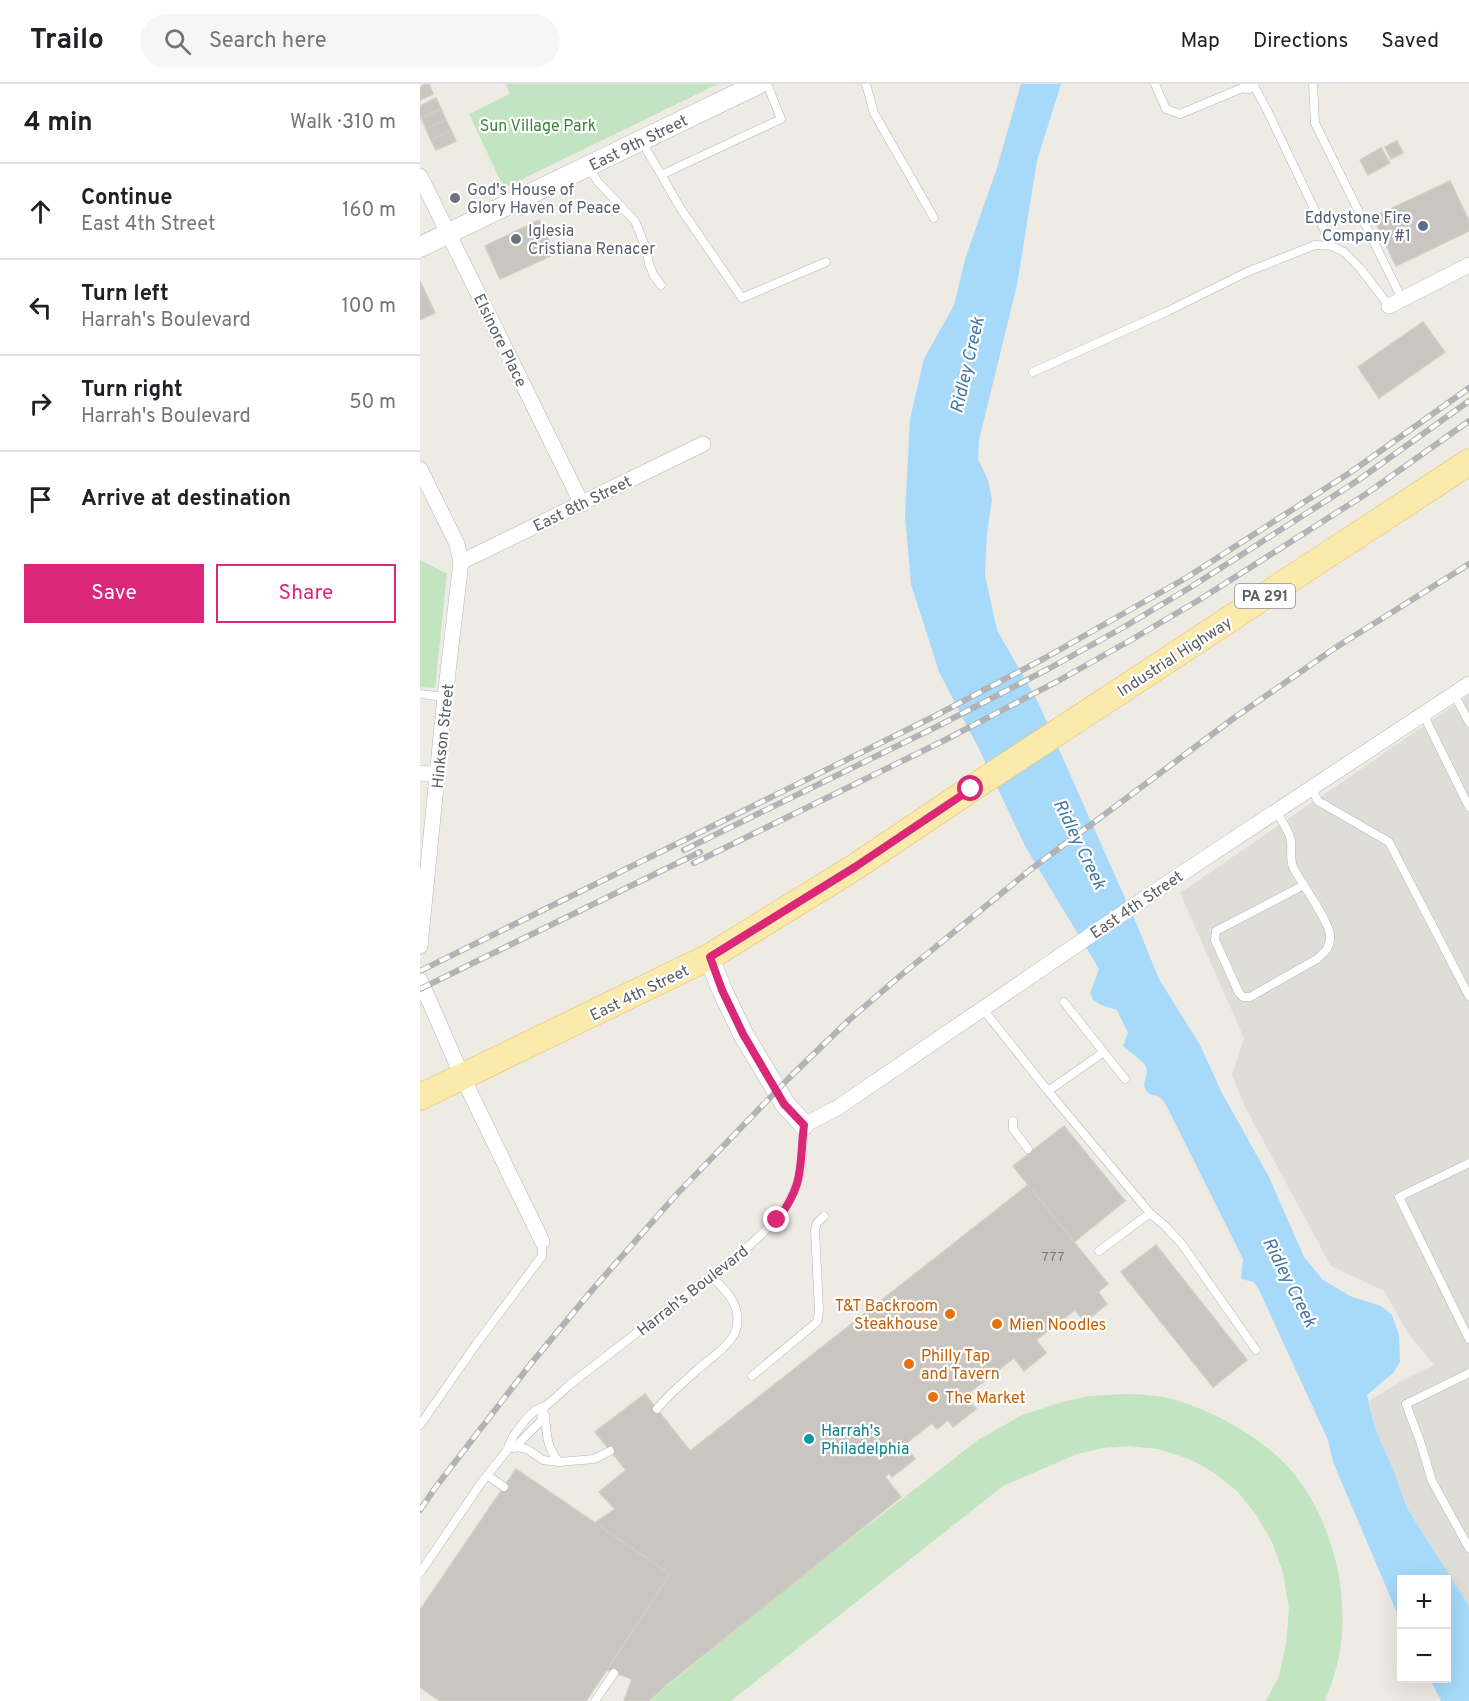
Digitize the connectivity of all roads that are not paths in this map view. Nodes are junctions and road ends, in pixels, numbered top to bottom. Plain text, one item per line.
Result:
1 (758, 84) edge
2 (767, 84) edge
3 (866, 84) edge
4 (1155, 84) edge
5 (1313, 84) edge
6 (1250, 85) edge
7 (641, 140) junction
8 (587, 166) junction
9 (661, 175) junction
10 (420, 176) edge
11 (934, 218) dead end
12 (448, 233) junction
13 (1332, 246) junction
14 (420, 247) edge
15 (826, 262) dead end
16 (1469, 265) edge
17 (661, 285) dead end
18 (1395, 302) junction
19 (1033, 372) dead end
20 (703, 444) dead end
21 (1469, 462) edge
22 (420, 469) edge
23 (582, 504) junction
24 (461, 562) junction
25 (1469, 684) edge
26 (420, 694) edge
27 (1454, 694) junction
28 (445, 697) junction
29 (1423, 714) junction
30 (1468, 716) edge
31 (1029, 752) joint
32 (420, 773) edge
33 (438, 775) junction
34 (1311, 788) junction
35 (1469, 807) edge
36 (1276, 811) junction
37 (1304, 885) junction
38 (420, 946) edge
39 (710, 957) junction
40 (420, 980) edge
41 (1469, 996) edge
42 (1064, 1002) dead end
43 (983, 1008) junction
44 (1104, 1052) junction
45 (462, 1078) junction
46 (1125, 1079) dead end
47 (1048, 1091) junction
48 (420, 1097) edge
49 (1012, 1120) dead end
50 (804, 1125) junction
51 (1028, 1149) dead end
52 (1469, 1163) edge
53 (1150, 1213) junction
54 (824, 1216) dead end
55 (542, 1241) joint
56 (1099, 1251) dead end
57 (710, 1275) junction
58 (1469, 1339) edge
59 (1256, 1350) dead end
60 (1469, 1373) edge
61 (752, 1376) dead end
62 (544, 1408) junction
63 (657, 1409) dead end
64 (420, 1425) edge
65 (512, 1448) junction
66 (610, 1451) dead end
67 (560, 1462) junction
68 (487, 1475) junction
69 (504, 1487) dead end
70 (1469, 1548) edge
71 (420, 1573) edge
72 (614, 1673) dead end
73 (595, 1701) edge

1 - 7 street, East 9th Street
2 - 9 lane
3 - 11 lane
4 - 6 lane
5 - 18 lane
6 - 13 lane
7 - 8 street, East 9th Street
7 - 9 lane
8 - 12 street, East 9th Street
8 - 17 lane
9 - 15 lane
10 - 12 street, Elsinore Place
12 - 14 street, East 9th Street
12 - 23 street, Elsinore Place
13 - 18 lane
13 - 19 lane
16 - 18 street
20 - 23 street, East 8th Street
21 - 31 main road, Industrial Highway / PA 291
22 - 24 street
23 - 24 street, East 8th Street
24 - 28 street, Hinkson Street
25 - 27 street, East 4th Street
26 - 28 lane
27 - 29 street, East 4th Street
27 - 30 lane
28 - 33 street, Hinkson Street
29 - 34 street, East 4th Street
29 - 35 lane
31 - 39 main road, East 4th Street / PA 291
32 - 33 street
33 - 38 street, Hinkson Street
34 - 36 street, East 4th Street
34 - 41 lane
36 - 37 lane
36 - 43 street, East 4th Street
37 - 37 lane
39 - 45 main road, East 4th Street / PA 291
39 - 50 street
40 - 45 street
42 - 44 lane
43 - 47 lane
43 - 50 street, East 4th Street
44 - 46 lane
44 - 47 lane
45 - 48 main road, East 4th Street / PA 291
45 - 55 street
47 - 53 lane
49 - 51 lane
50 - 57 lane, Harrah's Boulevard
52 - 58 lane
53 - 56 lane
53 - 59 lane
54 - 61 lane
55 - 64 lane
57 - 62 lane, Harrah's Boulevard
57 - 63 lane
60 - 70 lane
62 - 65 lane, Harrah's Boulevard
62 - 67 lane
65 - 67 lane
65 - 68 lane, Harrah's Boulevard
66 - 67 lane
68 - 69 lane
68 - 71 lane, Harrah's Boulevard
72 - 73 lane

